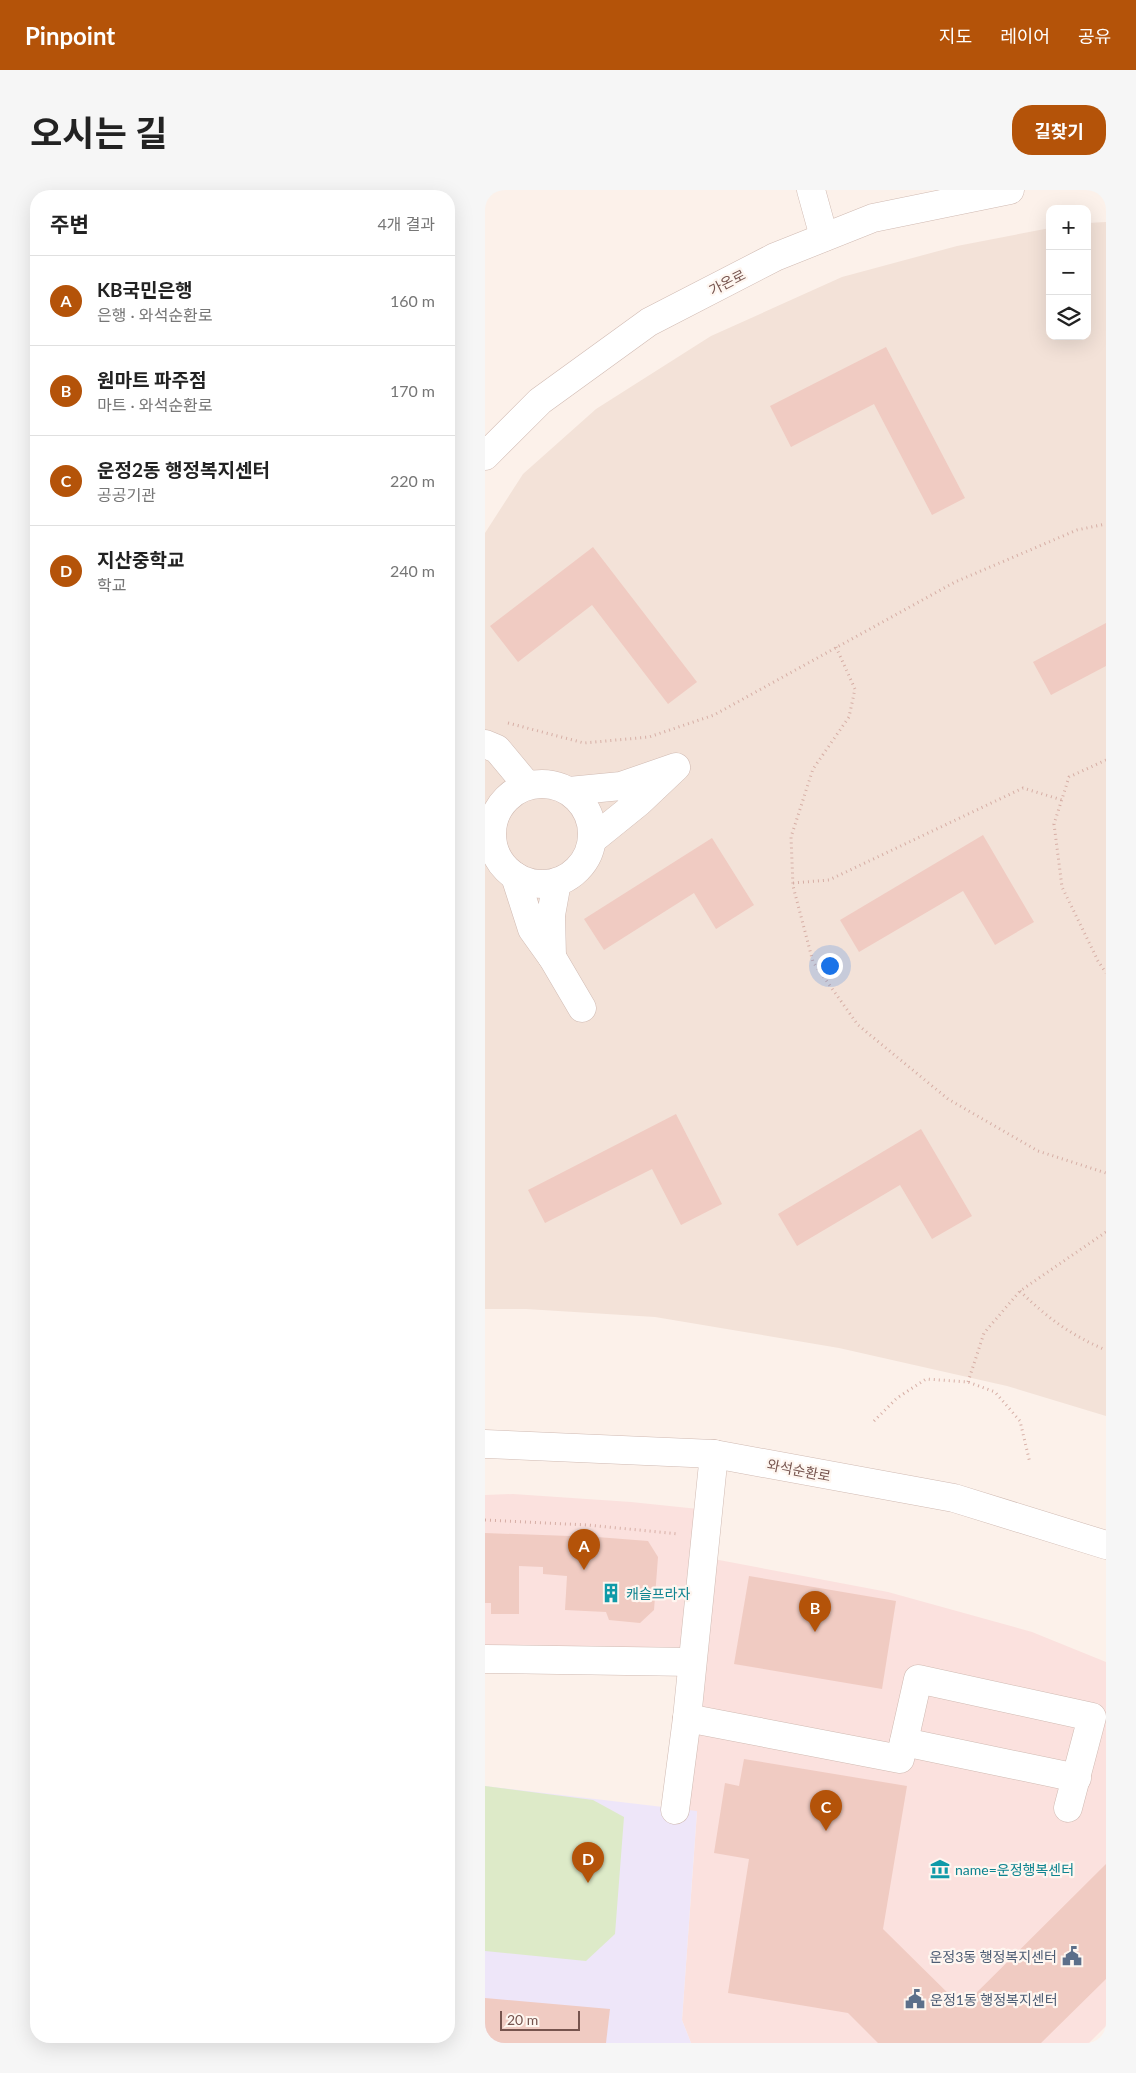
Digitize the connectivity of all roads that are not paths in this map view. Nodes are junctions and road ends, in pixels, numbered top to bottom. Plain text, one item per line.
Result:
1 (811, 190) edge
2 (1010, 190) edge
3 (824, 237) junction
4 (485, 456) edge
5 (485, 744) edge
6 (527, 785) junction
7 (569, 791) junction
8 (488, 822) edge
9 (592, 840) junction
10 (515, 876) junction
11 (557, 882) junction
12 (552, 957) junction
13 (582, 1008) dead end
14 (485, 1444) edge
15 (714, 1454) junction
16 (1106, 1545) edge
17 (485, 1659) edge
18 (693, 1662) junction
19 (687, 1718) junction
20 (904, 1742) junction
21 (1077, 1778) junction
22 (1069, 1808) dead end
23 (675, 1810) dead end

1 - 3 street
2 - 3 street, 가온로
3 - 4 street, 가온로
5 - 6 street
6 - 7 street
6 - 8 street
7 - 9 street
7 - 9 street
8 - 10 street
9 - 11 street
10 - 11 street
10 - 12 street
11 - 12 street
12 - 13 street
14 - 15 street, 와석순환로
15 - 16 street, 와석순환로
15 - 18 street
17 - 18 street
18 - 19 street
19 - 20 street
19 - 23 street
20 - 21 street
20 - 21 street
21 - 22 street

